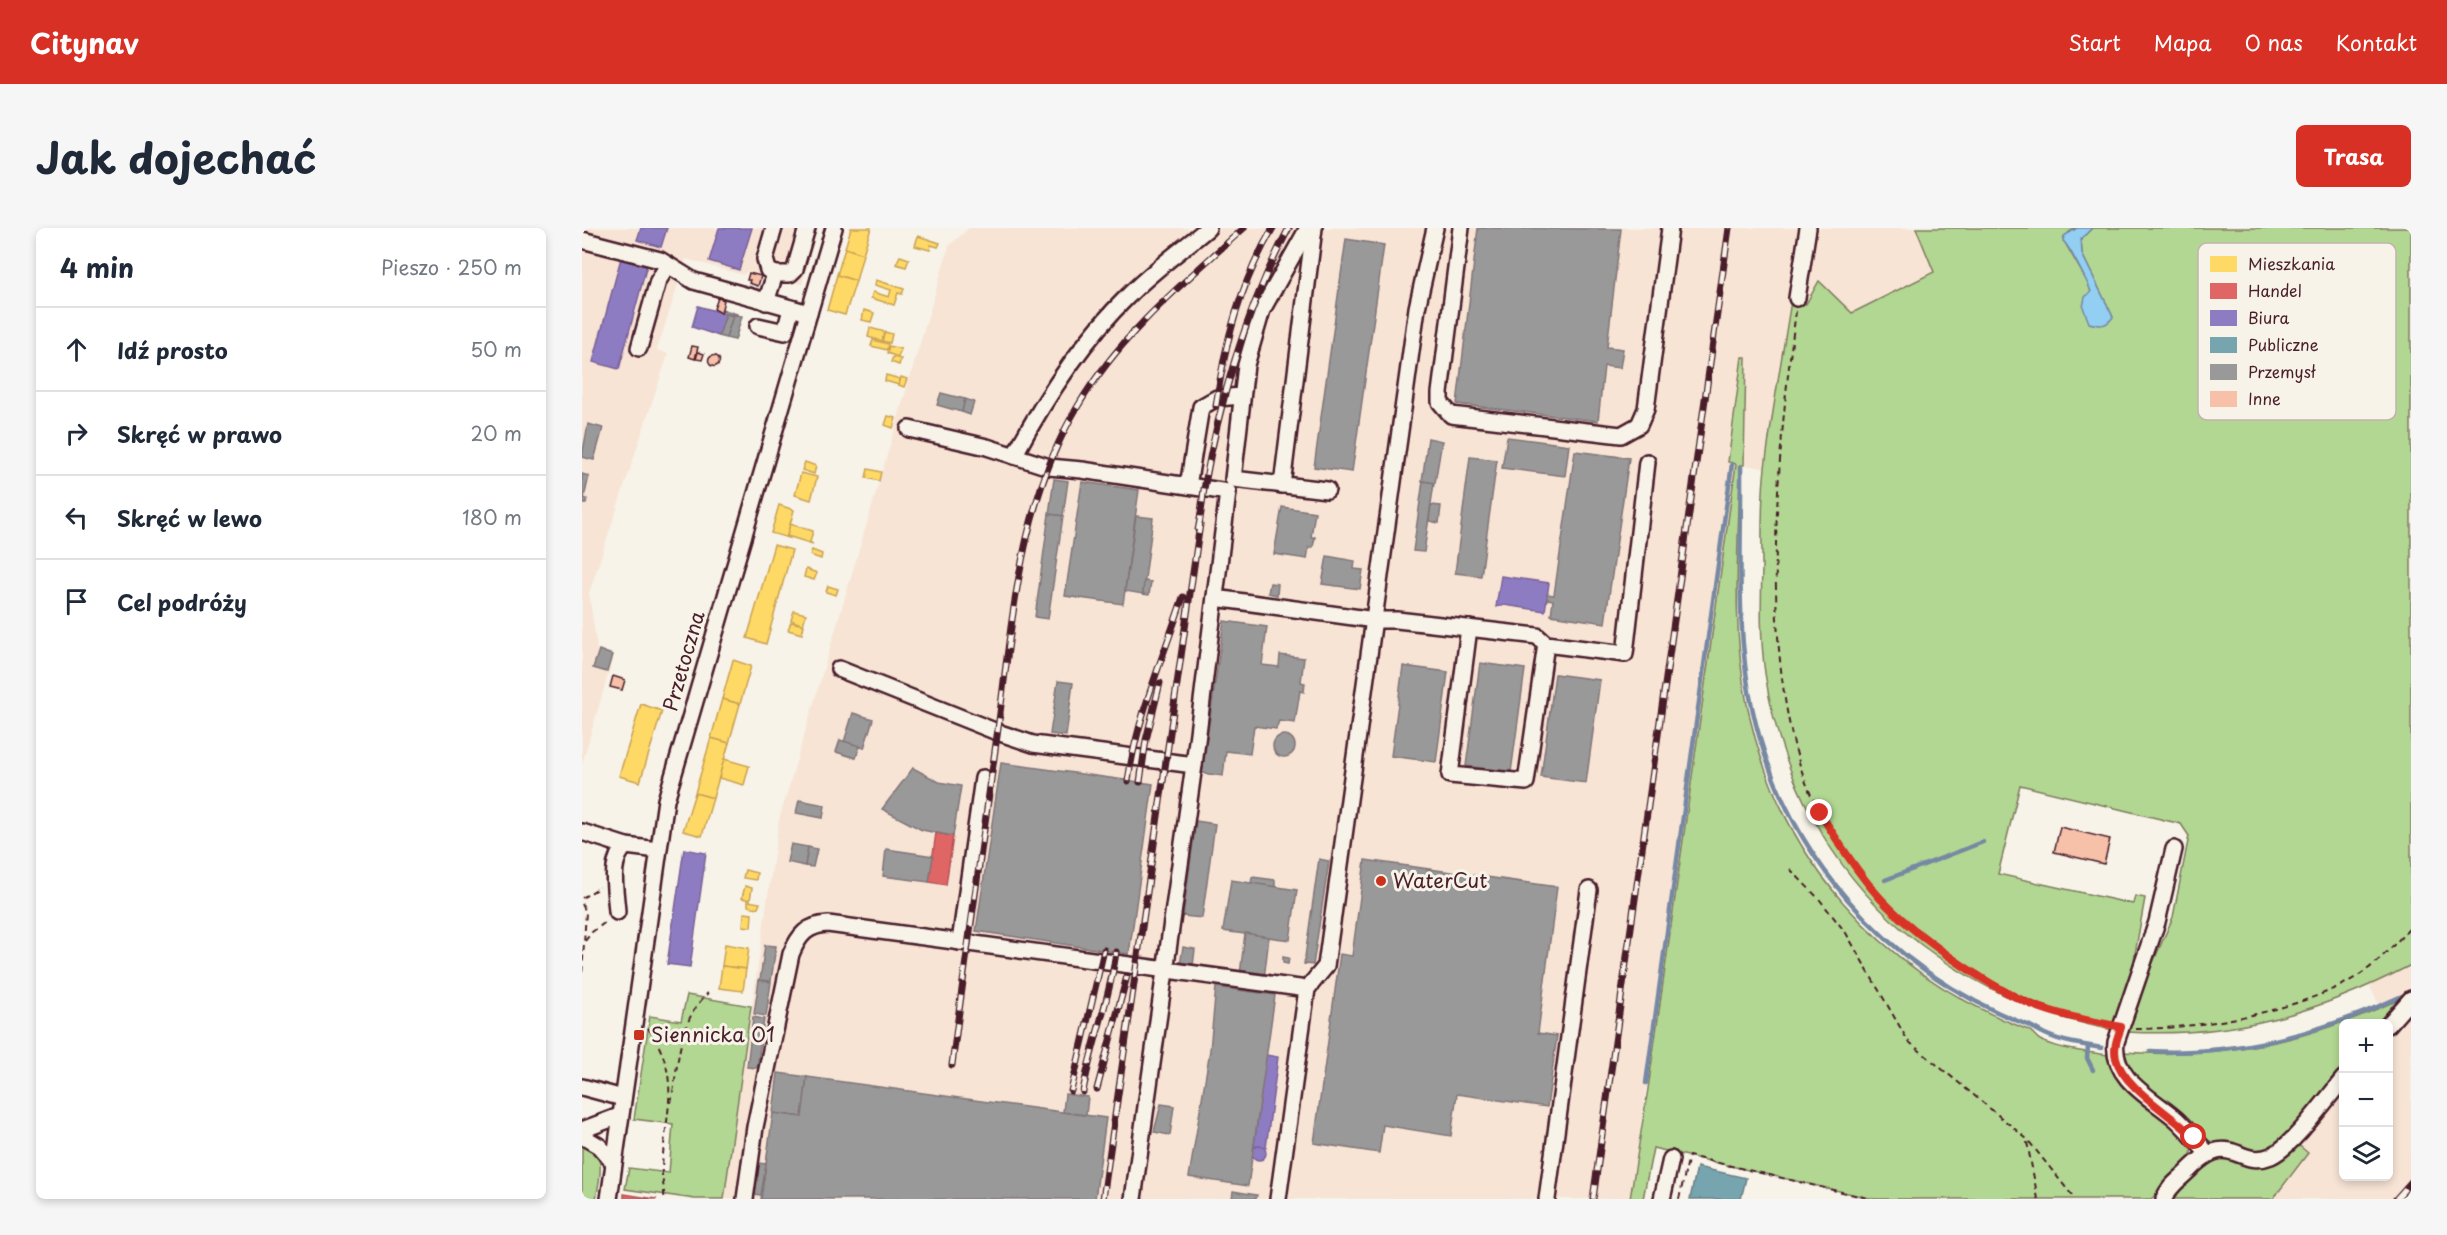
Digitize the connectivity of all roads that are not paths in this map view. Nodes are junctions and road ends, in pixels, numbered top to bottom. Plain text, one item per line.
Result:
1 (774, 228) edge
2 (807, 228) edge
3 (834, 228) edge
4 (1208, 228) edge
5 (1308, 228) edge
6 (1314, 228) edge
7 (1436, 228) edge
8 (1461, 228) edge
9 (1670, 228) edge
10 (1808, 228) edge
11 (582, 240) edge
12 (668, 265) junction
13 (775, 274) junction
14 (1797, 298) road end
15 (766, 302) junction
16 (792, 309) junction
17 (809, 313) junction
18 (758, 326) dead end
19 (639, 348) dead end
20 (1242, 396) junction
21 (909, 429) dead end
22 (1014, 456) junction
23 (1647, 462) dead end
24 (1281, 485) junction
25 (1188, 486) junction
26 (1327, 490) dead end
27 (1215, 598) junction
28 (1375, 620) junction
29 (1469, 628) junction
30 (1546, 645) junction
31 (839, 669) dead end
32 (1194, 765) junction
33 (983, 778) dead end
34 (582, 832) edge
35 (626, 846) junction
36 (2174, 849) dead end
37 (658, 850) junction
38 (1589, 890) dead end
39 (616, 912) road end
40 (960, 942) junction
41 (1166, 972) junction
42 (1306, 989) junction
43 (2411, 999) edge
44 (2393, 1019) edge
45 (2339, 1082) edge
46 (582, 1087) edge
47 (623, 1098) junction
48 (619, 1116) junction
49 (582, 1130) edge
50 (582, 1136) edge
51 (2207, 1153) junction
52 (1671, 1159) dead end
53 (613, 1162) junction
54 (609, 1199) edge
55 (745, 1199) edge
56 (1133, 1199) edge
57 (1278, 1199) edge
58 (1547, 1199) edge
59 (1662, 1199) edge
60 (2164, 1199) edge

1 - 13 street
2 - 13 street
3 - 17 street, Przetoczna
4 - 22 street
5 - 20 street
6 - 24 street
7 - 28 street
8 - 9 street
10 - 14 street
11 - 12 street
12 - 15 street
12 - 19 street
13 - 15 street
15 - 16 street
16 - 17 street
16 - 18 street
17 - 37 street, Przetoczna
20 - 24 street
20 - 25 street
21 - 22 street
22 - 25 street
23 - 30 street
24 - 26 street
25 - 27 street
27 - 28 street
27 - 32 street
28 - 29 street
28 - 42 street
29 - 30 street
29 - 30 street
31 - 32 street
32 - 41 street
33 - 40 street
34 - 35 street
35 - 37 street
35 - 39 street
36 - 51 street
37 - 47 street, Przetoczna
38 - 58 street
40 - 41 street
40 - 55 street
41 - 42 street
41 - 56 street
42 - 57 street
43 - 44 street
45 - 51 street
46 - 47 street
47 - 48 street, Przetoczna
48 - 49 street
48 - 53 street, Przetoczna
50 - 53 street
51 - 60 street
52 - 59 street
53 - 54 street, Przetoczna

